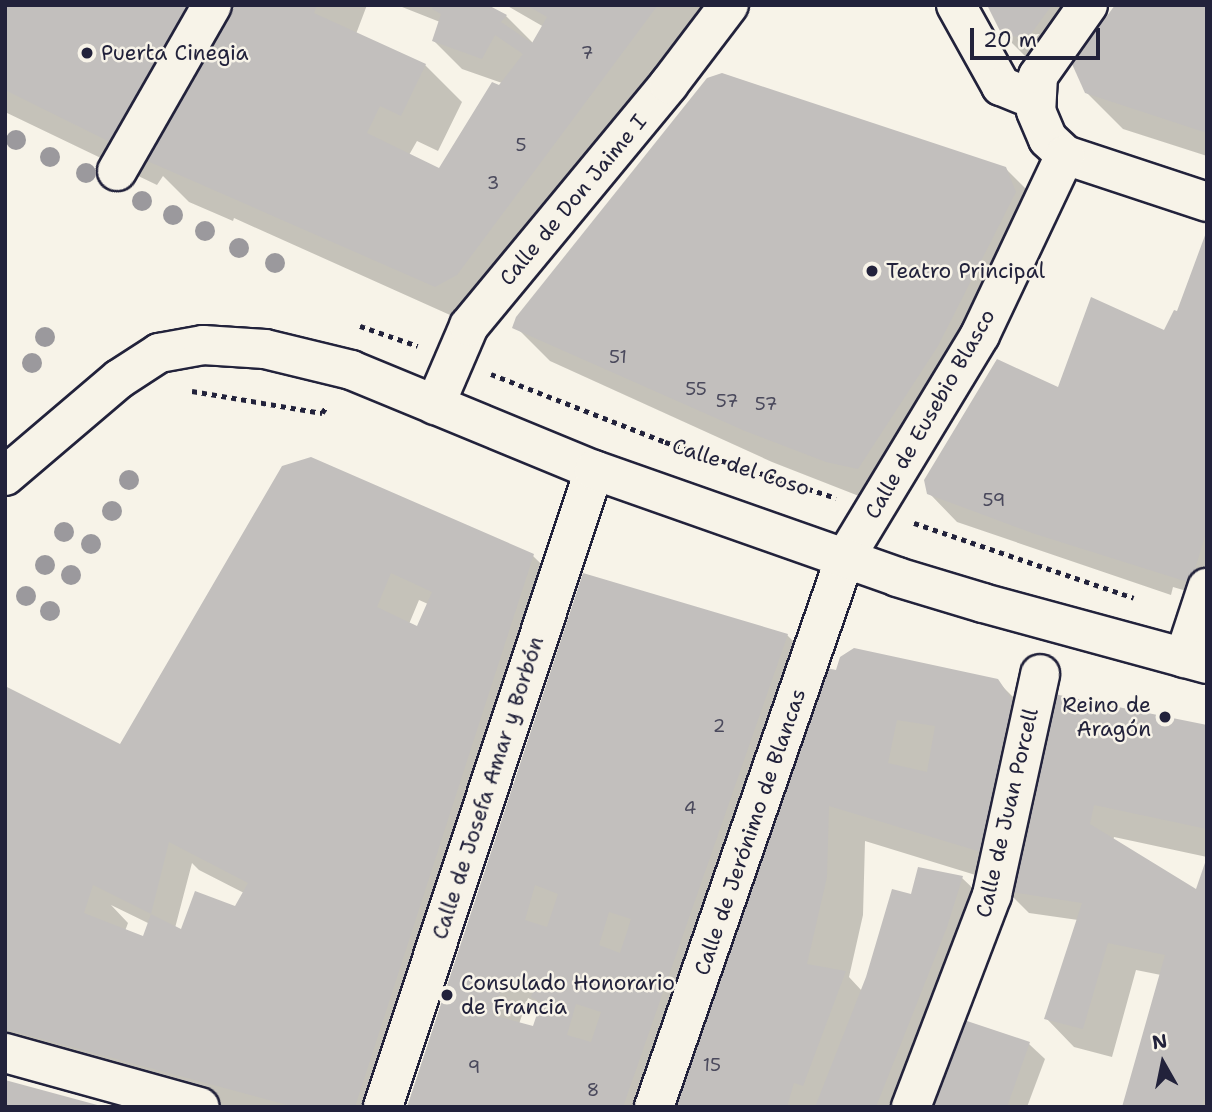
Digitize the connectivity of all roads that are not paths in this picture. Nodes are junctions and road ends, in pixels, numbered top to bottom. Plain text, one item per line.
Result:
1 (212, 5) edge
2 (729, 5) edge
3 (956, 5) edge
4 (1088, 5) edge
5 (1038, 100) junction
6 (1065, 155) junction
7 (117, 172) dead end
8 (1207, 202) edge
9 (435, 405) junction
10 (594, 470) junction
11 (5, 477) edge
12 (845, 558) junction
13 (1201, 604) edge
14 (1195, 661) edge
15 (1040, 674) dead end
16 (5, 1053) edge
17 (200, 1107) edge
18 (383, 1107) edge
19 (654, 1107) edge
20 (911, 1107) edge

1 - 7 street
2 - 9 street, Calle de Don Jaime I
3 - 5 street
4 - 5 street
5 - 6 street
6 - 8 street
6 - 12 street, Calle de Eusebio Blasco
9 - 10 street
9 - 11 street
10 - 12 street
10 - 18 street, Calle de Josefa Amar y Borbón
12 - 14 street
12 - 19 street, Calle de Jerónimo de Blancas
13 - 14 street
15 - 20 street, Calle de Juan Porcell
16 - 17 street

